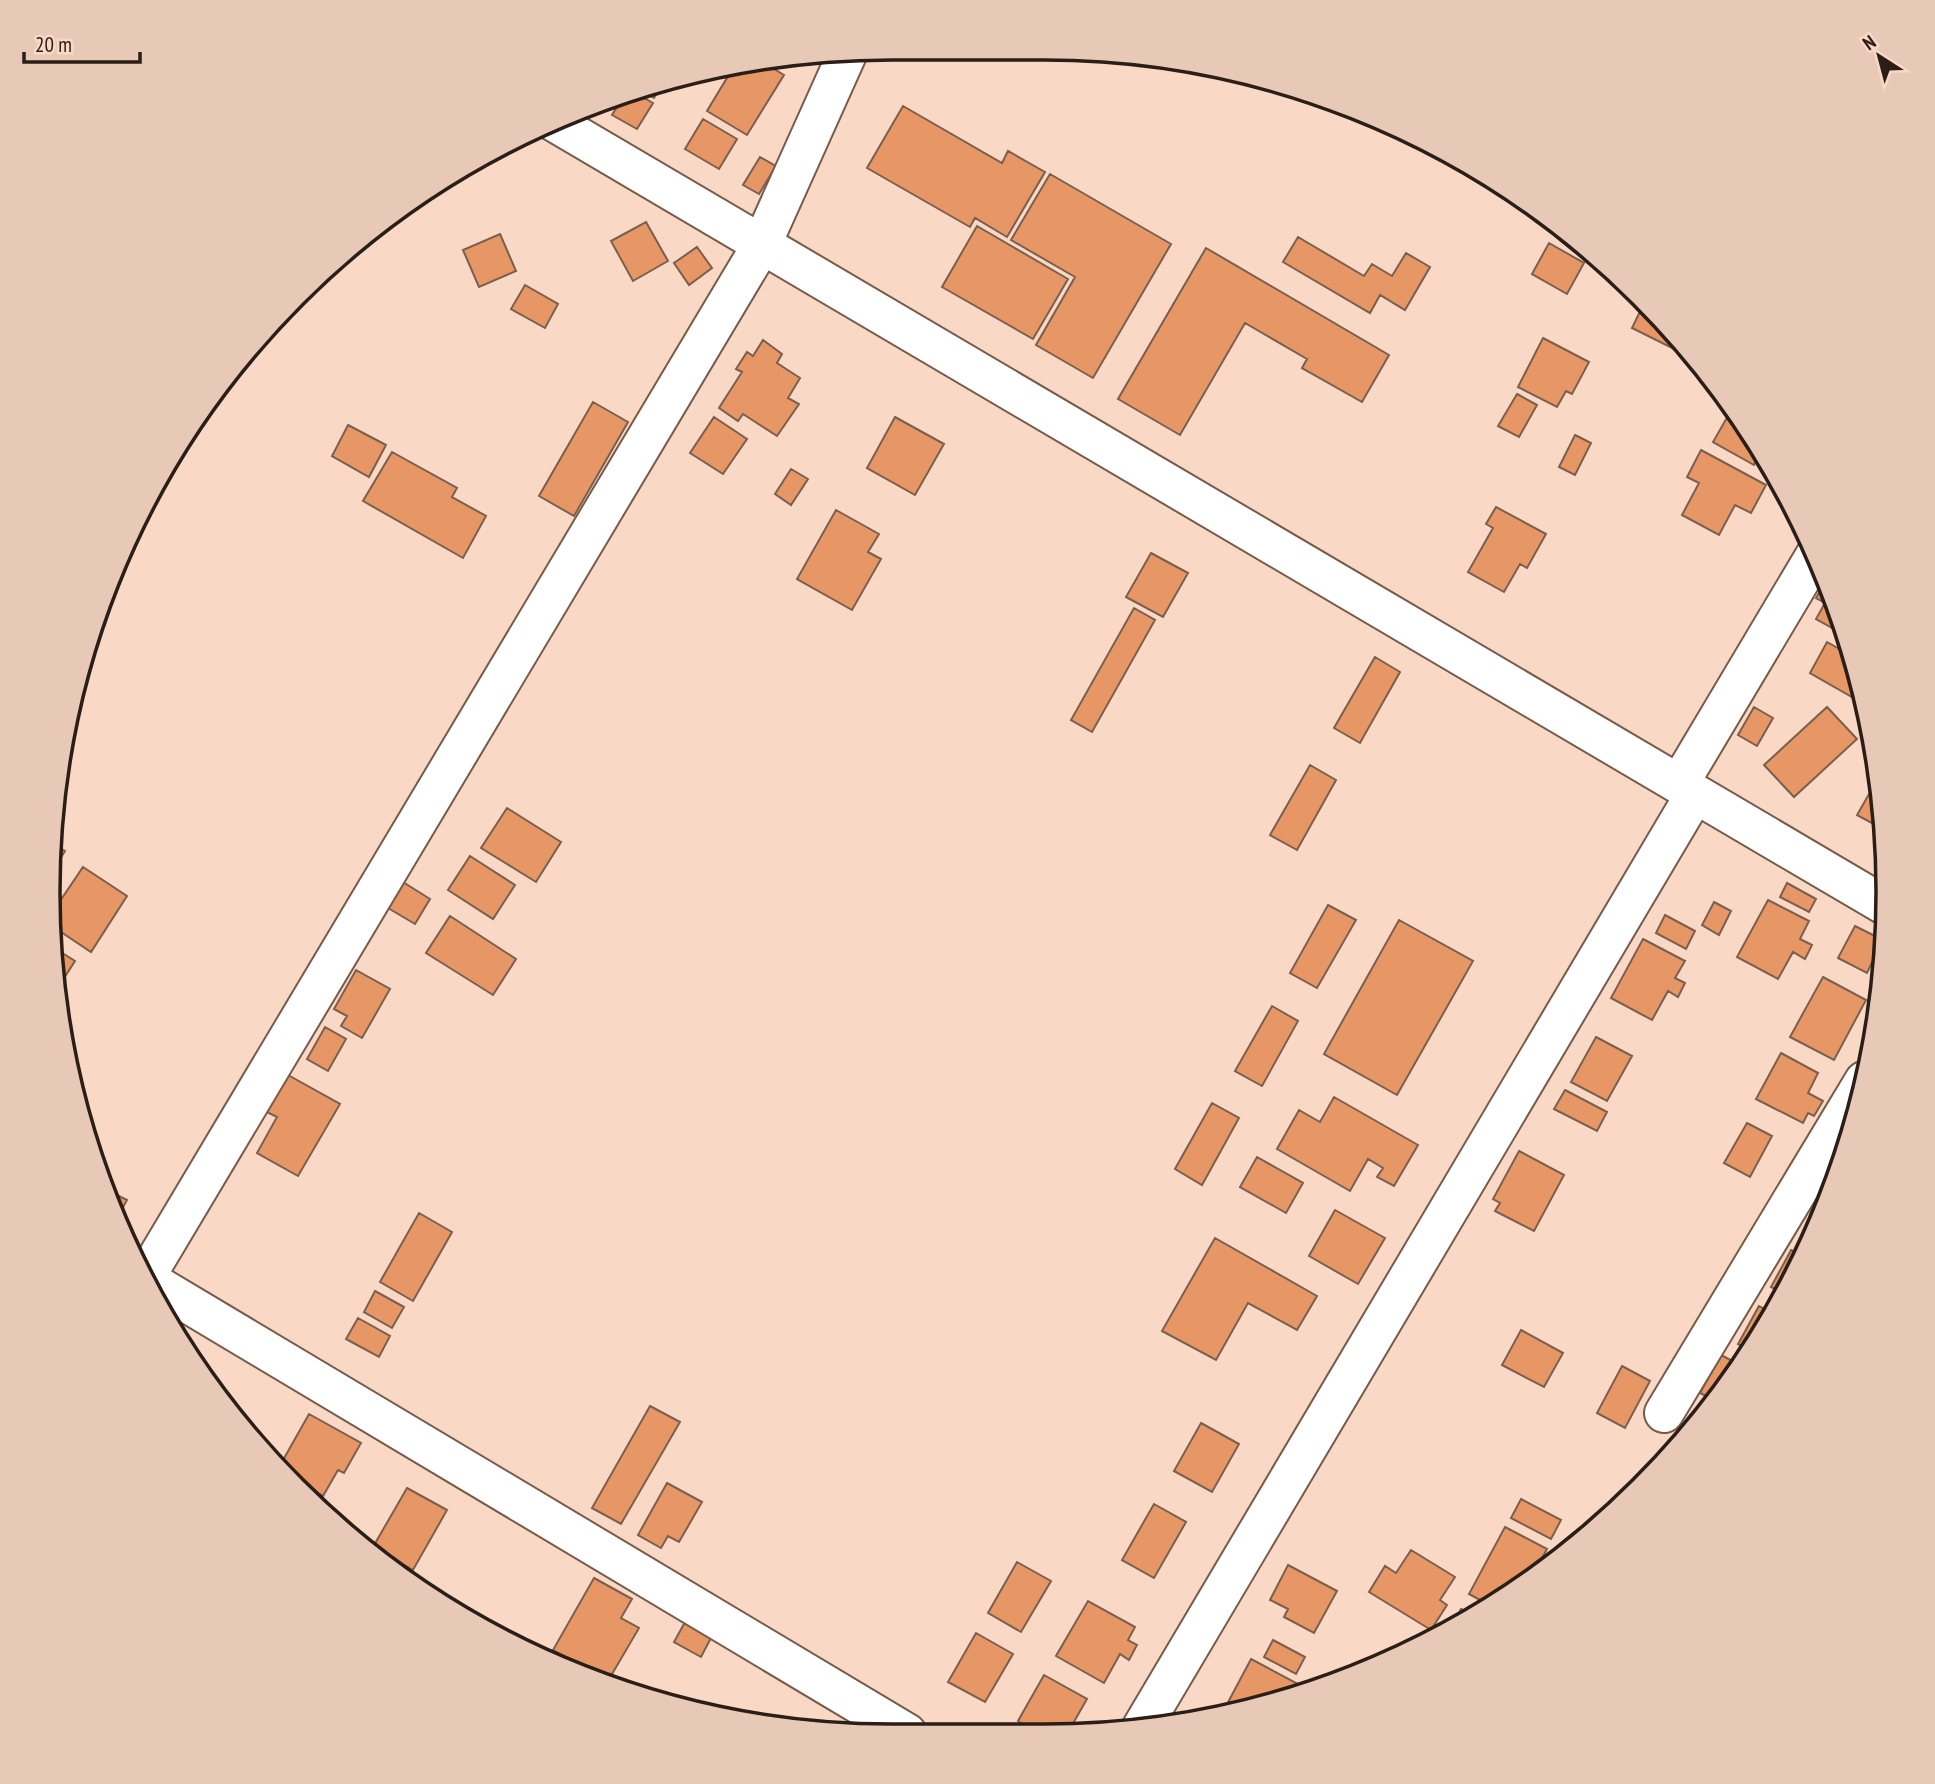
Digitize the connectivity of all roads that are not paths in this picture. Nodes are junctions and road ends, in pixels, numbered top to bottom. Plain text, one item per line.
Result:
1 (844, 61) edge
2 (563, 127) edge
3 (761, 246) junction
4 (1809, 567) edge
5 (1687, 789) junction
6 (1876, 900) edge
7 (1846, 1111) edge
8 (150, 1269) edge
9 (159, 1287) edge
10 (1664, 1413) dead end
11 (1148, 1717) edge
12 (894, 1725) edge

1 - 3 street
2 - 3 street
3 - 5 street
3 - 8 street
4 - 5 street
5 - 6 street
5 - 11 street
7 - 10 street
9 - 12 street

